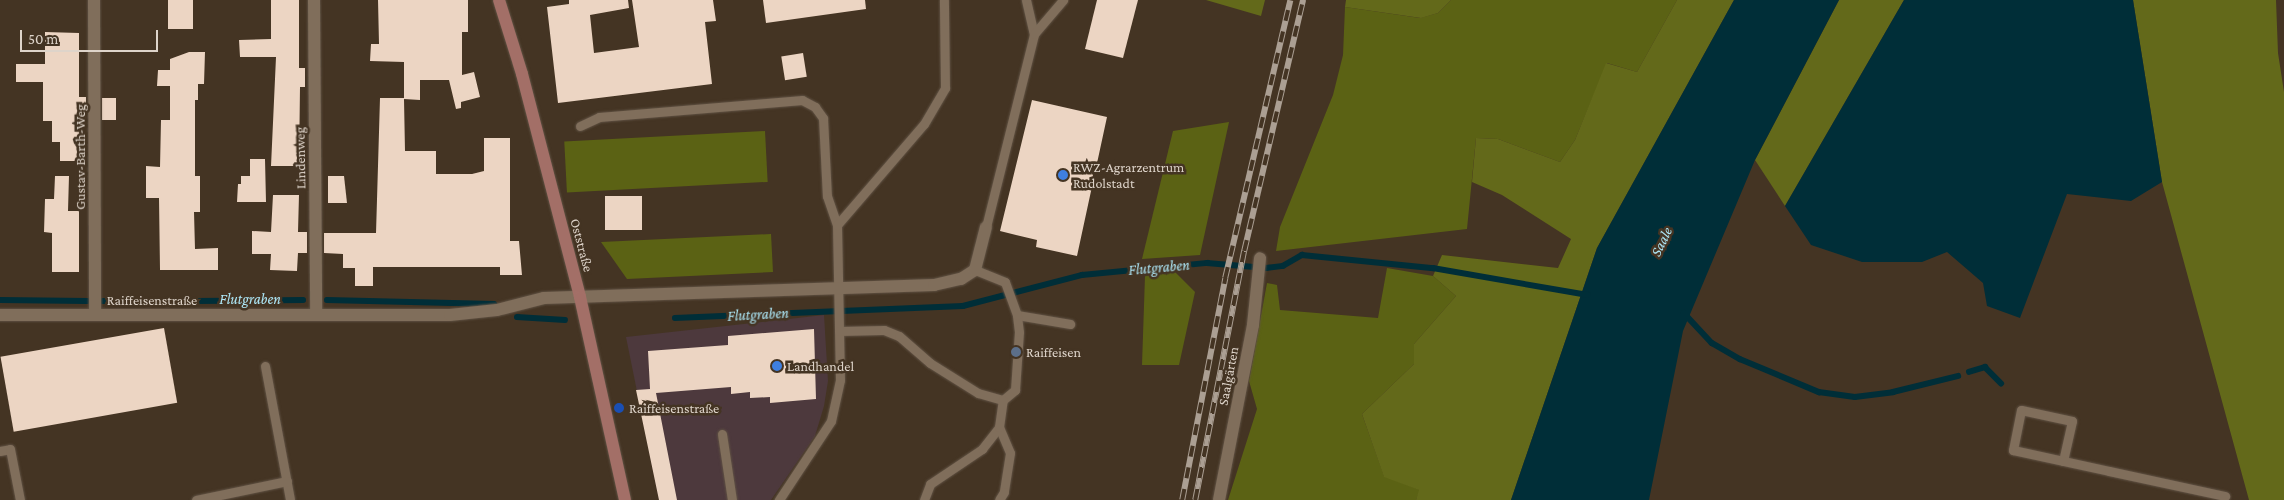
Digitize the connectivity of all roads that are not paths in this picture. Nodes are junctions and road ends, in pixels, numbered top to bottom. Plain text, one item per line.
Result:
1 (94, 0) edge
2 (314, 0) edge
3 (499, 0) edge
4 (944, 0) edge
5 (1026, 0) edge
6 (1062, 0) edge
7 (1034, 34) junction
8 (580, 126) dead end
9 (837, 225) junction
10 (986, 227) joint
11 (1260, 258) dead end
12 (975, 270) junction
13 (837, 287) junction
14 (580, 296) junction
15 (95, 314) junction
16 (0, 315) edge
17 (1017, 315) junction
18 (316, 316) junction
19 (1070, 324) dead end
20 (839, 332) junction
21 (265, 366) dead end
22 (1003, 400) junction
23 (999, 426) junction
24 (722, 434) dead end
25 (0, 451) edge
26 (2063, 461) junction
27 (287, 480) junction
28 (2225, 496) dead end
29 (20, 500) edge
30 (196, 500) edge
31 (290, 500) edge
32 (625, 500) edge
33 (732, 500) edge
34 (779, 500) edge
35 (924, 500) edge
36 (999, 500) edge
37 (1219, 500) edge

1 - 15 street, Gustav-Barth-Weg
2 - 18 street, Lindenweg
3 - 14 street, Oststraße
4 - 9 lane
5 - 7 lane
6 - 7 lane
7 - 10 lane
8 - 9 lane
9 - 13 lane
10 - 12 street
11 - 37 street, Saalgärten
12 - 13 street, Raiffeisenstraße
12 - 17 lane
13 - 14 street, Raiffeisenstraße
13 - 20 lane
14 - 18 street, Raiffeisenstraße
14 - 32 street, Oststraße
15 - 16 street, Raiffeisenstraße
15 - 18 street, Raiffeisenstraße
17 - 19 lane
17 - 22 lane
20 - 22 lane
20 - 34 lane
21 - 27 lane
22 - 23 lane
23 - 35 lane
23 - 36 lane
24 - 33 lane
25 - 29 lane
26 - 26 lane
26 - 28 lane
27 - 30 lane
27 - 31 lane

